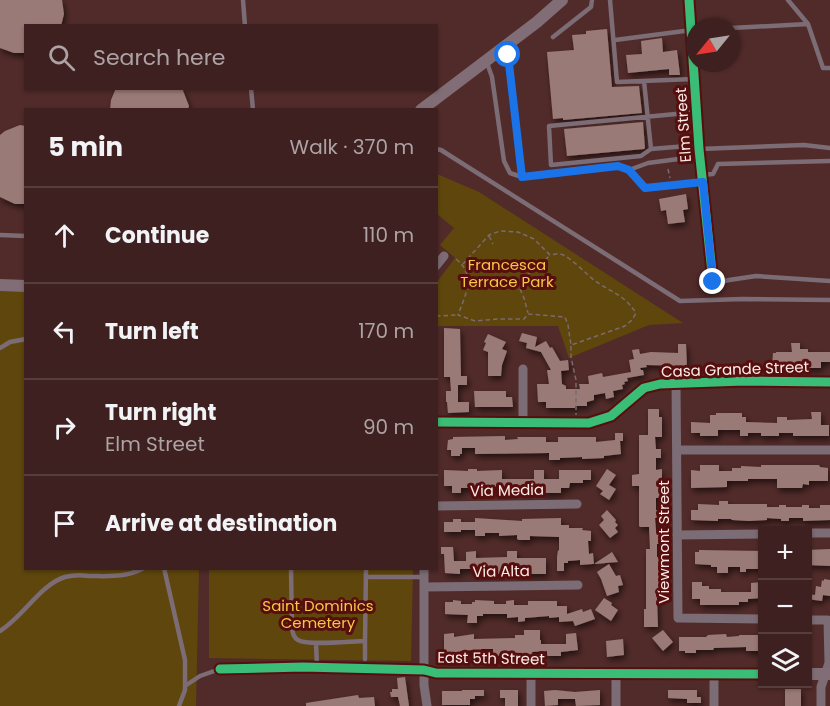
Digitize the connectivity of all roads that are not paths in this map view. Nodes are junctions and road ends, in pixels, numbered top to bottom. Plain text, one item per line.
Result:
1 (243, 0) edge
2 (562, 0) edge
3 (592, 0) edge
4 (610, 0) edge
5 (689, 0) edge
6 (788, 0) edge
7 (691, 18) edge
8 (245, 24) edge
9 (808, 24) junction
10 (740, 28) edge
11 (686, 31) edge
12 (553, 37) dead end
13 (615, 40) junction
14 (503, 48) junction
15 (486, 61) junction
16 (830, 68) edge
17 (694, 72) edge
18 (694, 79) junction
19 (644, 81) junction
20 (251, 90) edge
21 (253, 108) edge
22 (424, 108) edge
23 (697, 112) junction
24 (647, 117) junction
25 (699, 147) junction
26 (830, 148) edge
27 (438, 149) edge
28 (651, 149) junction
29 (686, 158) dead end
30 (830, 161) edge
31 (629, 170) junction
32 (522, 177) junction
33 (702, 178) junction
34 (0, 235) edge
35 (24, 236) edge
36 (444, 256) dead end
37 (438, 264) edge
38 (830, 281) edge
39 (713, 282) joint
40 (0, 285) edge
41 (24, 286) edge
42 (830, 300) edge
43 (24, 339) edge
44 (0, 348) edge
45 (523, 369) dead end
46 (830, 381) edge
47 (676, 383) junction
48 (438, 422) edge
49 (523, 422) junction
50 (677, 450) junction
51 (830, 450) edge
52 (577, 504) dead end
53 (438, 506) edge
54 (812, 533) edge
55 (830, 533) edge
56 (758, 534) edge
57 (677, 535) junction
58 (139, 570) edge
59 (164, 570) edge
60 (291, 570) edge
61 (366, 570) edge
62 (424, 573) edge
63 (366, 577) junction
64 (578, 585) dead end
65 (424, 587) junction
66 (758, 619) edge
67 (812, 620) edge
68 (0, 631) edge
69 (365, 641) junction
70 (316, 643) junction
71 (365, 658) dead end
72 (317, 667) junction
73 (220, 669) joint
74 (424, 670) junction
75 (714, 673) junction
76 (531, 674) junction
77 (616, 674) junction
78 (758, 674) edge
79 (812, 674) edge
80 (828, 674) edge
81 (185, 687) junction
82 (179, 706) edge
83 (427, 706) edge
84 (531, 706) edge
85 (616, 706) edge
86 (714, 706) edge
87 (820, 706) edge

1 - 8 lane
2 - 14 street
3 - 12 lane
4 - 13 lane
5 - 7 street, Elm Street
6 - 9 lane
9 - 10 lane
9 - 16 lane
11 - 13 lane
13 - 19 lane
14 - 15 street
14 - 32 lane
15 - 22 street
15 - 32 lane
17 - 18 street, Elm Street
18 - 19 lane
18 - 23 street, Elm Street
19 - 24 lane
20 - 21 lane
23 - 24 lane
23 - 25 street, Elm Street
24 - 28 lane
24 - 28 lane
25 - 26 lane
25 - 28 lane
25 - 33 street, Elm Street
27 - 42 lane
29 - 31 lane
30 - 33 lane
31 - 32 lane
31 - 33 lane
33 - 39 street, Elm Street
34 - 35 lane
36 - 37 street
38 - 39 lane
40 - 41 street
43 - 44 lane
45 - 49 street
46 - 47 street, Casa Grande Street
47 - 49 street, Casa Grande Street
47 - 50 street, Viewmont Street
48 - 49 street, Casa Grande Street
50 - 51 street
50 - 57 street, Viewmont Street
52 - 53 street, Via Media
54 - 55 street
56 - 57 street
57 - 66 street, Viewmont Street
58 - 68 lane
59 - 81 lane
60 - 70 lane
61 - 63 lane
62 - 63 lane
62 - 65 street
63 - 69 lane
64 - 65 street, Via Alta
65 - 74 street
67 - 80 street
69 - 70 lane
69 - 71 lane
70 - 72 lane
72 - 73 street, East 5th Street
72 - 74 street, East 5th Street
73 - 81 lane
74 - 76 street, East 5th Street
74 - 83 street
75 - 77 street, East 5th Street
75 - 78 street, East 5th Street
75 - 86 street
76 - 77 street, East 5th Street
76 - 84 street
77 - 85 street
79 - 80 street
80 - 87 street
81 - 82 lane

